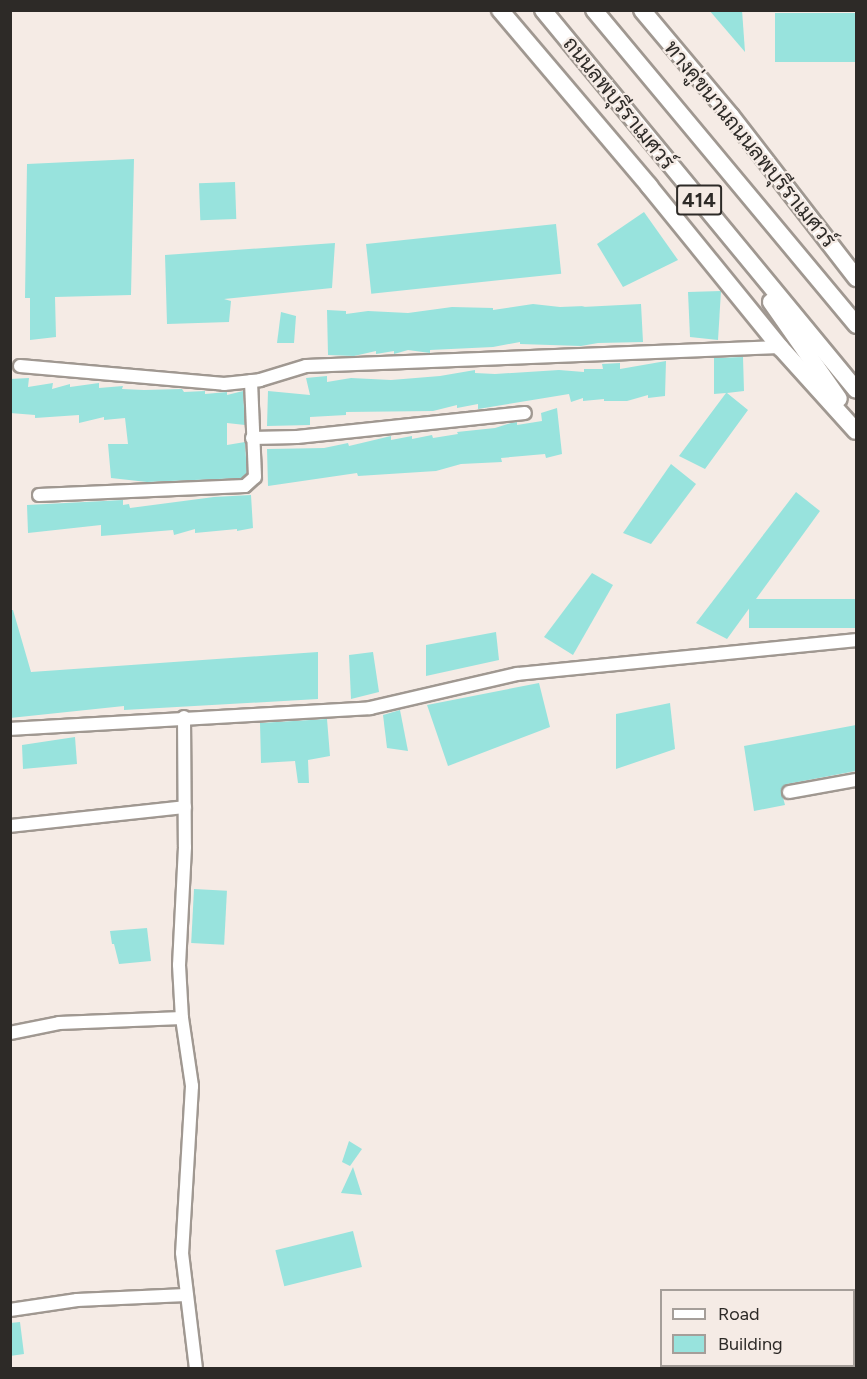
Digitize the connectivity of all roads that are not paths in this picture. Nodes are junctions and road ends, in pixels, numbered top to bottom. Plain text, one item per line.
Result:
1 (500, 10) edge
2 (543, 10) edge
3 (594, 10) edge
4 (642, 10) edge
5 (705, 207) junction
6 (856, 278) edge
7 (856, 325) edge
8 (780, 348) junction
9 (20, 366) dead end
10 (251, 381) junction
11 (856, 390) edge
12 (525, 413) dead end
13 (856, 424) edge
14 (856, 431) edge
15 (252, 438) junction
16 (39, 495) dead end
17 (856, 640) edge
18 (184, 717) junction
19 (10, 729) edge
20 (856, 780) edge
21 (789, 792) dead end
22 (185, 807) junction
23 (10, 825) edge
24 (182, 1018) junction
25 (10, 1033) edge
26 (186, 1295) junction
27 (10, 1310) edge
28 (196, 1368) edge

1 - 8 main road, 414
2 - 5 main road, ถนนลพบุรีราเมศวร์ / 414
3 - 7 main road, ถนนลพบุรีราเมศวร์ / 414
4 - 6 main road, ทางคู่ขนานถนนลพบุรีราเมศวร์
5 - 11 main road, ถนนลพบุรีราเมศวร์ / 414
5 - 13 main road
8 - 10 street
8 - 14 main road, 414
9 - 10 street
10 - 15 street
12 - 15 street
15 - 16 street
17 - 18 street
18 - 19 street
18 - 22 street
20 - 21 street
22 - 23 street
22 - 24 street
24 - 25 street
24 - 26 street
26 - 27 street
26 - 28 street

